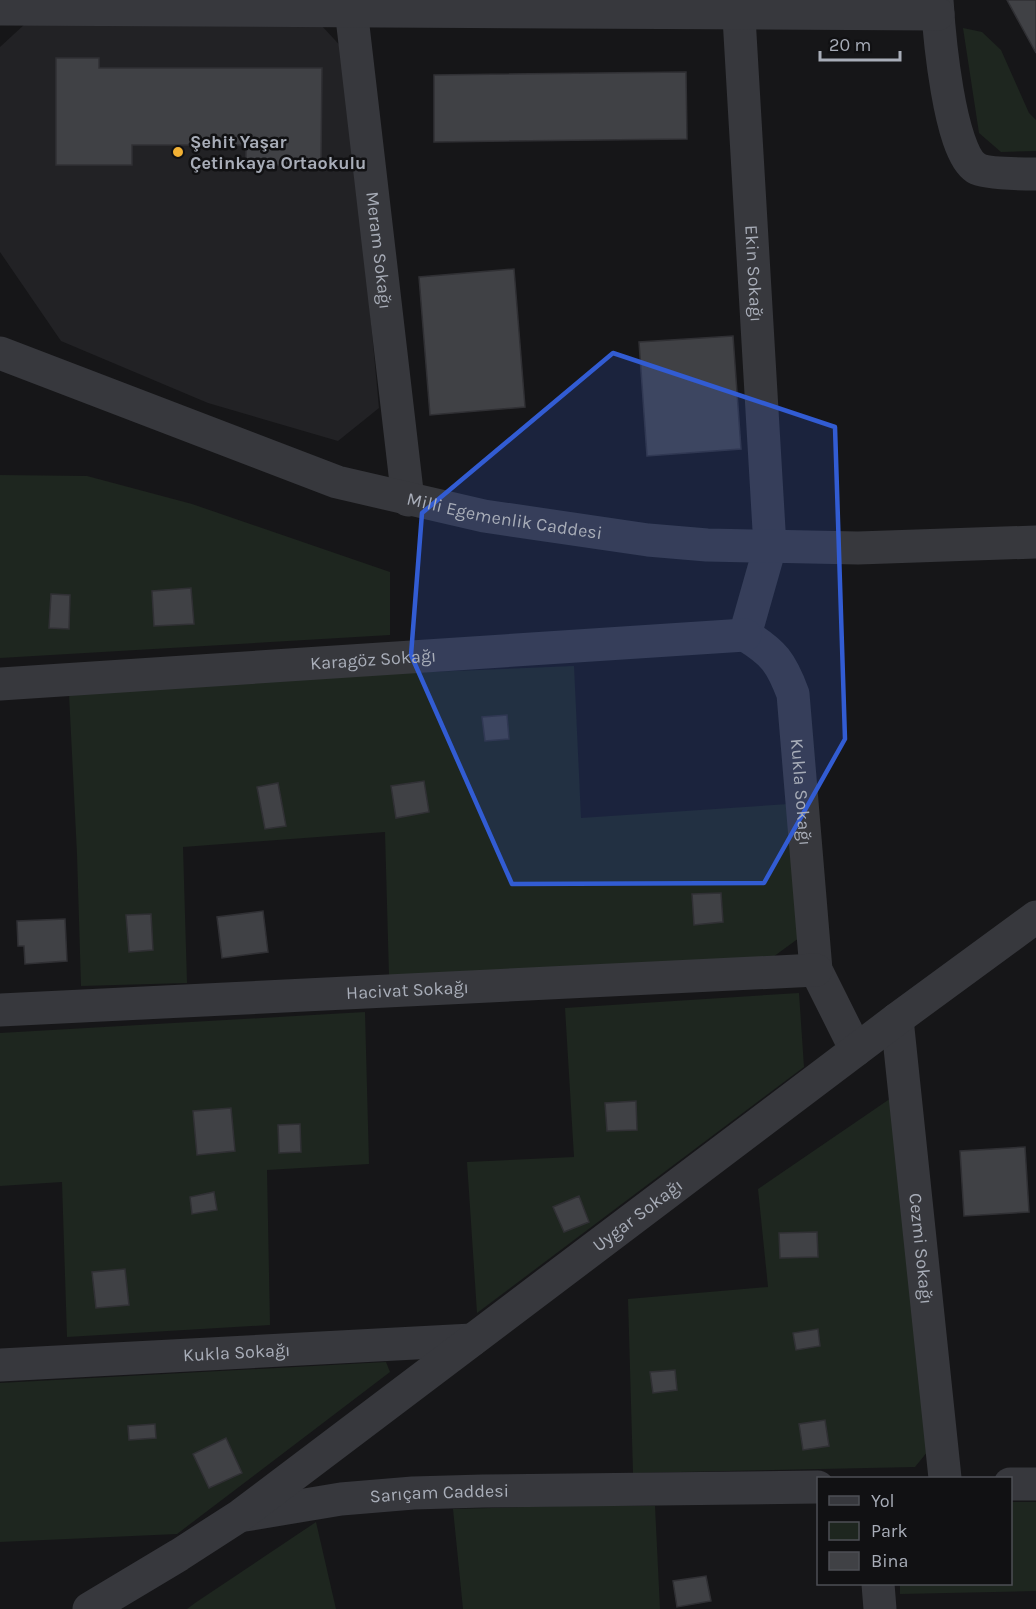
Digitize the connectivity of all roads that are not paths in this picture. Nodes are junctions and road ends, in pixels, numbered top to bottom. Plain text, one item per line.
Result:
1 (350, 5) edge
2 (739, 7) edge
3 (937, 7) edge
4 (0, 9) edge
5 (1036, 174) edge
6 (0, 353) edge
7 (408, 500) junction
8 (1036, 542) edge
9 (770, 548) junction
10 (745, 635) junction
11 (0, 684) edge
12 (1036, 917) edge
13 (816, 970) junction
14 (0, 1010) edge
15 (897, 1019) junction
16 (856, 1050) junction
17 (472, 1340) junction
18 (0, 1365) edge
19 (945, 1477) edge
20 (1012, 1484) edge
21 (1036, 1484) edge
22 (817, 1487) edge
23 (241, 1515) junction
24 (878, 1585) edge
25 (89, 1609) edge
26 (880, 1609) edge

1 - 2 street
1 - 4 street
1 - 7 street, Meram Sokağı
2 - 3 street
2 - 9 street, Ekin Sokağı
3 - 5 street
6 - 7 street, Milli Egemenlik Caddesi
7 - 9 street, Milli Egemenlik Caddesi
8 - 9 street, Milli Egemenlik Caddesi
9 - 10 street
10 - 11 street, Karagöz Sokağı
10 - 13 street, Kukla Sokağı
12 - 15 street, Uygar Sokağı
13 - 14 street, Hacivat Sokağı
13 - 16 street, Kukla Sokağı
15 - 16 street, Uygar Sokağı
15 - 19 street, Cezmi Sokağı
16 - 17 street, Uygar Sokağı
17 - 18 street, Kukla Sokağı
17 - 23 street, Uygar Sokağı
20 - 21 street
22 - 23 street, Sarıçam Caddesi
23 - 25 street, Sarıçam Caddesi
24 - 26 street

